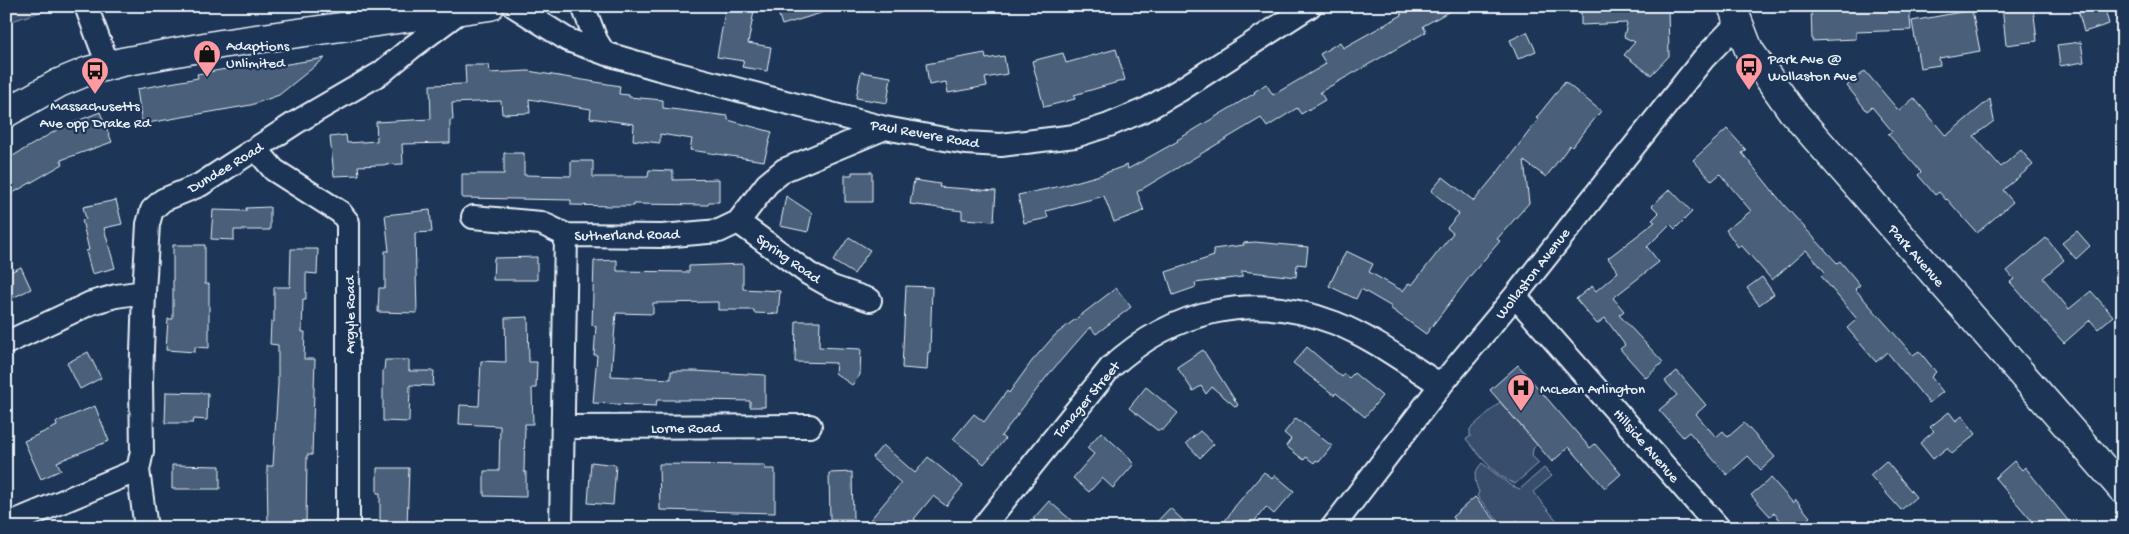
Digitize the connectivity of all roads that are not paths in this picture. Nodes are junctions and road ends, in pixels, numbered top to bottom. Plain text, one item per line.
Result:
1 (490, 6) edge
2 (514, 6) edge
3 (583, 6) edge
4 (1310, 6) edge
5 (462, 10) junction
6 (88, 12) edge
7 (1735, 15) edge
8 (604, 53) junction
9 (108, 65) junction
10 (6, 113) edge
11 (885, 128) junction
12 (256, 149) junction
13 (473, 217) dead end
14 (738, 222) junction
15 (566, 235) junction
16 (144, 292) junction
17 (1515, 296) junction
18 (870, 300) dead end
19 (6, 343) edge
20 (1441, 385) junction
21 (810, 426) dead end
22 (563, 427) junction
23 (138, 470) junction
24 (2123, 490) edge
25 (33, 521) edge
26 (6, 525) edge
27 (146, 528) edge
28 (348, 528) edge
29 (561, 528) edge
30 (982, 528) edge
31 (1332, 528) edge
32 (1719, 528) edge

1 - 5 main road
2 - 8 street, Paul Revere Road
3 - 8 street
4 - 11 street, Paul Revere Road
5 - 9 main road
5 - 12 street, Dundee Road
6 - 9 street
7 - 17 street, Wollaston Avenue
7 - 24 main road, Park Avenue
8 - 11 street, Paul Revere Road
9 - 10 main road
11 - 14 street
12 - 16 street, Dundee Road
12 - 28 street, Argyle Road
13 - 15 street
14 - 15 street, Sutherland Road
14 - 18 street, Spring Road
15 - 22 street, Sutherland Road
16 - 19 street
16 - 23 street, Dundee Road
17 - 20 street, Wollaston Avenue
17 - 32 street, Hillside Avenue
20 - 30 street, Tanager Street
20 - 31 street, Wollaston Avenue
21 - 22 street, Lorne Road
22 - 29 street, Sutherland Road
23 - 25 street
23 - 27 street, Dundee Road
25 - 26 street

